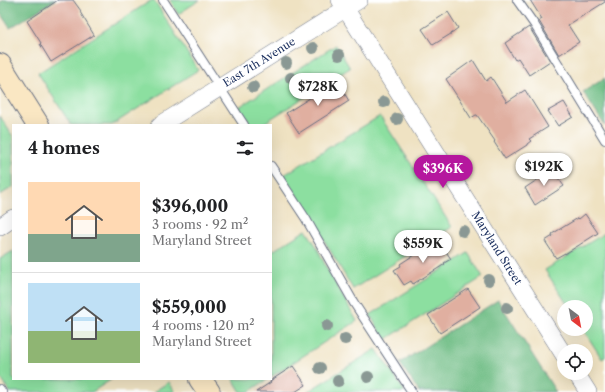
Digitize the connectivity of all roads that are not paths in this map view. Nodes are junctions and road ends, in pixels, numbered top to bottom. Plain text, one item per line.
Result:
1 (163, 0) edge
2 (517, 0) edge
3 (348, 3) edge
4 (0, 65) edge
5 (219, 87) junction
6 (37, 124) edge
7 (162, 124) edge
8 (243, 124) edge
9 (605, 140) edge
10 (272, 168) edge
11 (12, 219) edge
12 (0, 227) edge
13 (557, 344) edge
14 (201, 380) edge
15 (580, 380) edge
16 (0, 389) edge
17 (2, 392) edge
18 (209, 392) edge
19 (412, 392) edge
20 (588, 392) edge

1 - 5 lane
2 - 9 lane
3 - 5 street, East 7th Avenue
3 - 13 street, Maryland Street
4 - 6 street
5 - 7 street, East 7th Avenue
5 - 8 lane
10 - 19 lane
11 - 12 street
14 - 18 street
15 - 20 street
16 - 17 lane

